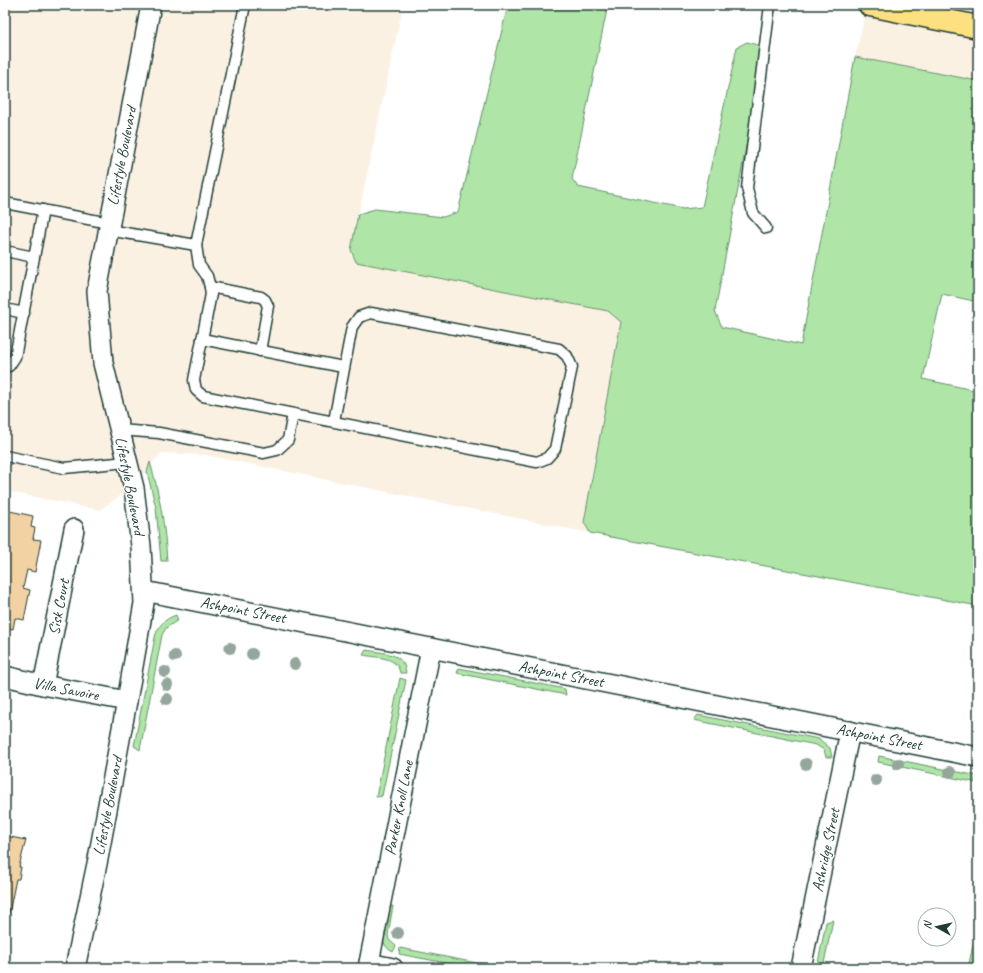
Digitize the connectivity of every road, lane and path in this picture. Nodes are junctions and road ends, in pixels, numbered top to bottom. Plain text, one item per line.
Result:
1 (151, 5) edge
2 (245, 5) edge
3 (770, 5) edge
4 (870, 5) edge
5 (978, 27) edge
6 (5, 203) edge
7 (43, 210) junction
8 (109, 227) junction
9 (766, 228) dead end
10 (196, 245) junction
11 (5, 251) edge
12 (34, 257) junction
13 (210, 287) junction
14 (5, 310) edge
15 (24, 313) junction
16 (202, 339) junction
17 (260, 350) junction
18 (5, 367) edge
19 (343, 367) junction
20 (293, 414) junction
21 (334, 422) junction
22 (119, 430) junction
23 (5, 456) edge
24 (127, 462) junction
25 (74, 529) dead end
26 (144, 591) junction
27 (431, 648) junction
28 (5, 676) edge
29 (43, 685) junction
30 (127, 701) junction
31 (850, 731) junction
32 (978, 756) edge
33 (368, 966) edge
34 (75, 968) edge
35 (393, 968) edge
36 (801, 968) edge

1 - 8 street, Lifestyle Boulevard
2 - 10 lane
3 - 9 lane
4 - 5 main road
6 - 7 lane
7 - 8 lane
7 - 12 lane
8 - 10 lane
8 - 22 street, Lifestyle Boulevard
10 - 13 lane
11 - 12 lane
12 - 15 lane
13 - 16 lane
13 - 17 lane
14 - 15 lane
15 - 18 lane
16 - 17 lane
16 - 20 lane
17 - 19 lane
19 - 21 lane
19 - 21 lane
20 - 21 lane
20 - 22 lane
22 - 24 street, Lifestyle Boulevard
23 - 24 lane
24 - 26 street, Lifestyle Boulevard
25 - 29 street, Sisk Court
26 - 27 street, Ashpoint Street
26 - 30 street, Lifestyle Boulevard
27 - 31 street, Ashpoint Street
27 - 33 street, Parker Knoll Lane
28 - 29 street, Villa Savoire
29 - 30 street, Villa Savoire
30 - 34 street, Lifestyle Boulevard
31 - 32 street, Ashpoint Street
31 - 36 street, Ashridge Street
33 - 35 street

